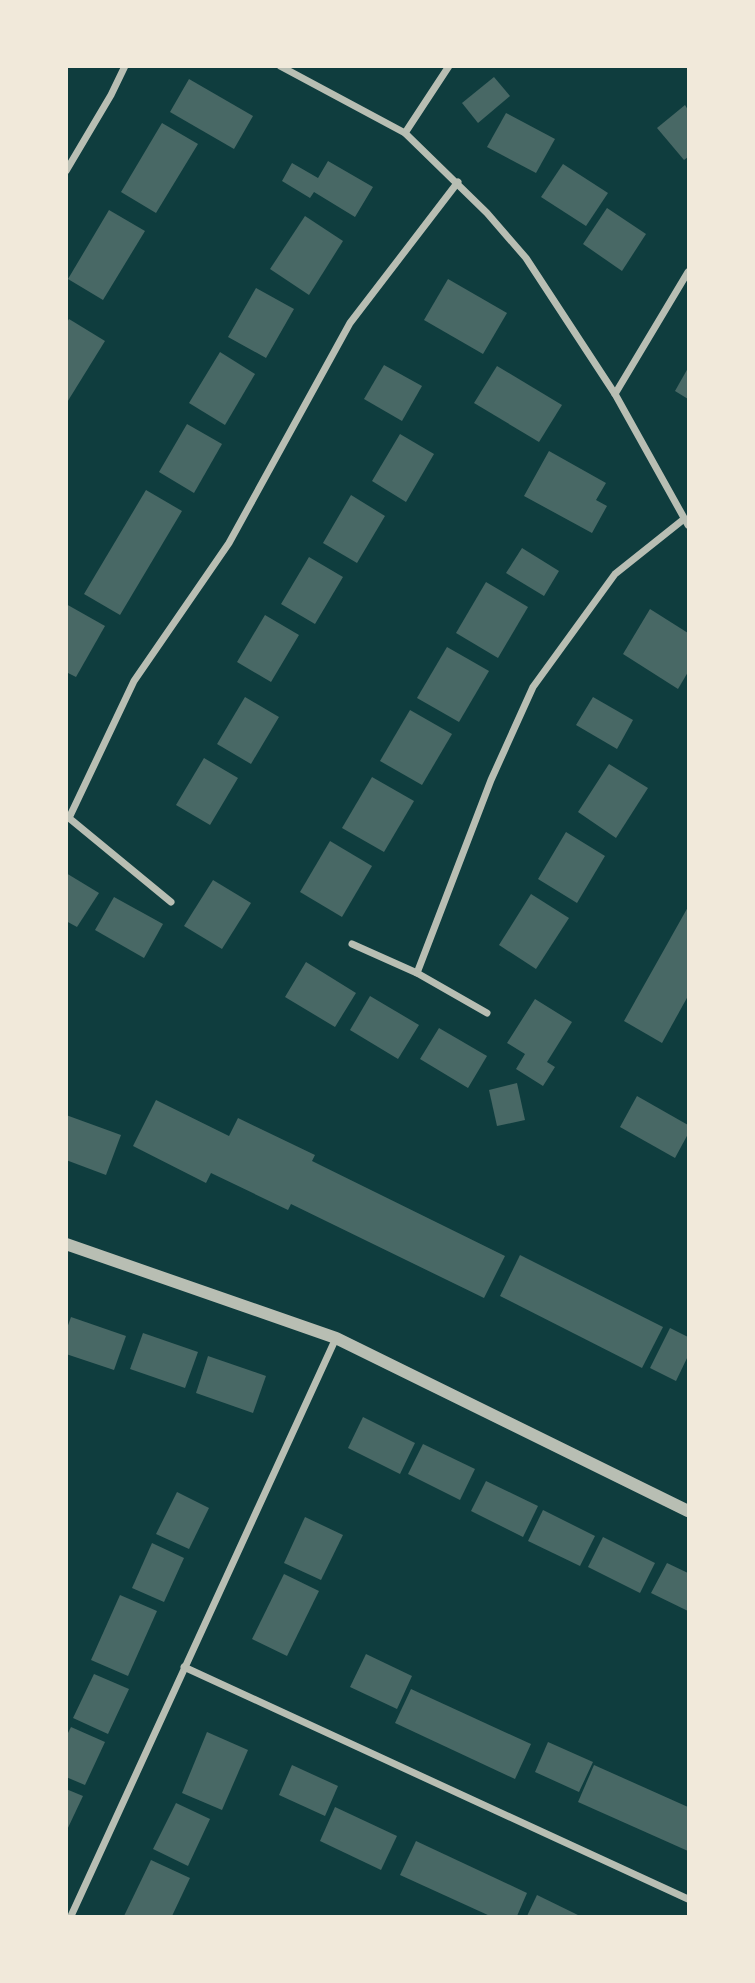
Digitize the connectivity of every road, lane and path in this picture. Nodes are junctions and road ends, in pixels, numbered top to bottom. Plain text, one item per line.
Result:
1 (125, 66) edge
2 (280, 66) edge
3 (449, 66) edge
4 (405, 133) junction
5 (66, 171) edge
6 (458, 183) junction
7 (688, 272) edge
8 (615, 394) junction
9 (686, 522) edge
10 (171, 902) dead end
11 (352, 944) dead end
12 (417, 973) junction
13 (487, 1013) dead end
14 (66, 1244) edge
15 (336, 1338) junction
16 (688, 1511) edge
17 (184, 1667) junction
18 (688, 1899) edge
19 (71, 1916) edge

1 - 5 street
2 - 4 street
3 - 4 street
4 - 6 street
6 - 8 street
6 - 10 street
7 - 8 street
8 - 9 street
9 - 12 street
11 - 12 street
12 - 13 street
14 - 15 street
15 - 16 street
15 - 17 street
17 - 18 street
17 - 19 street

